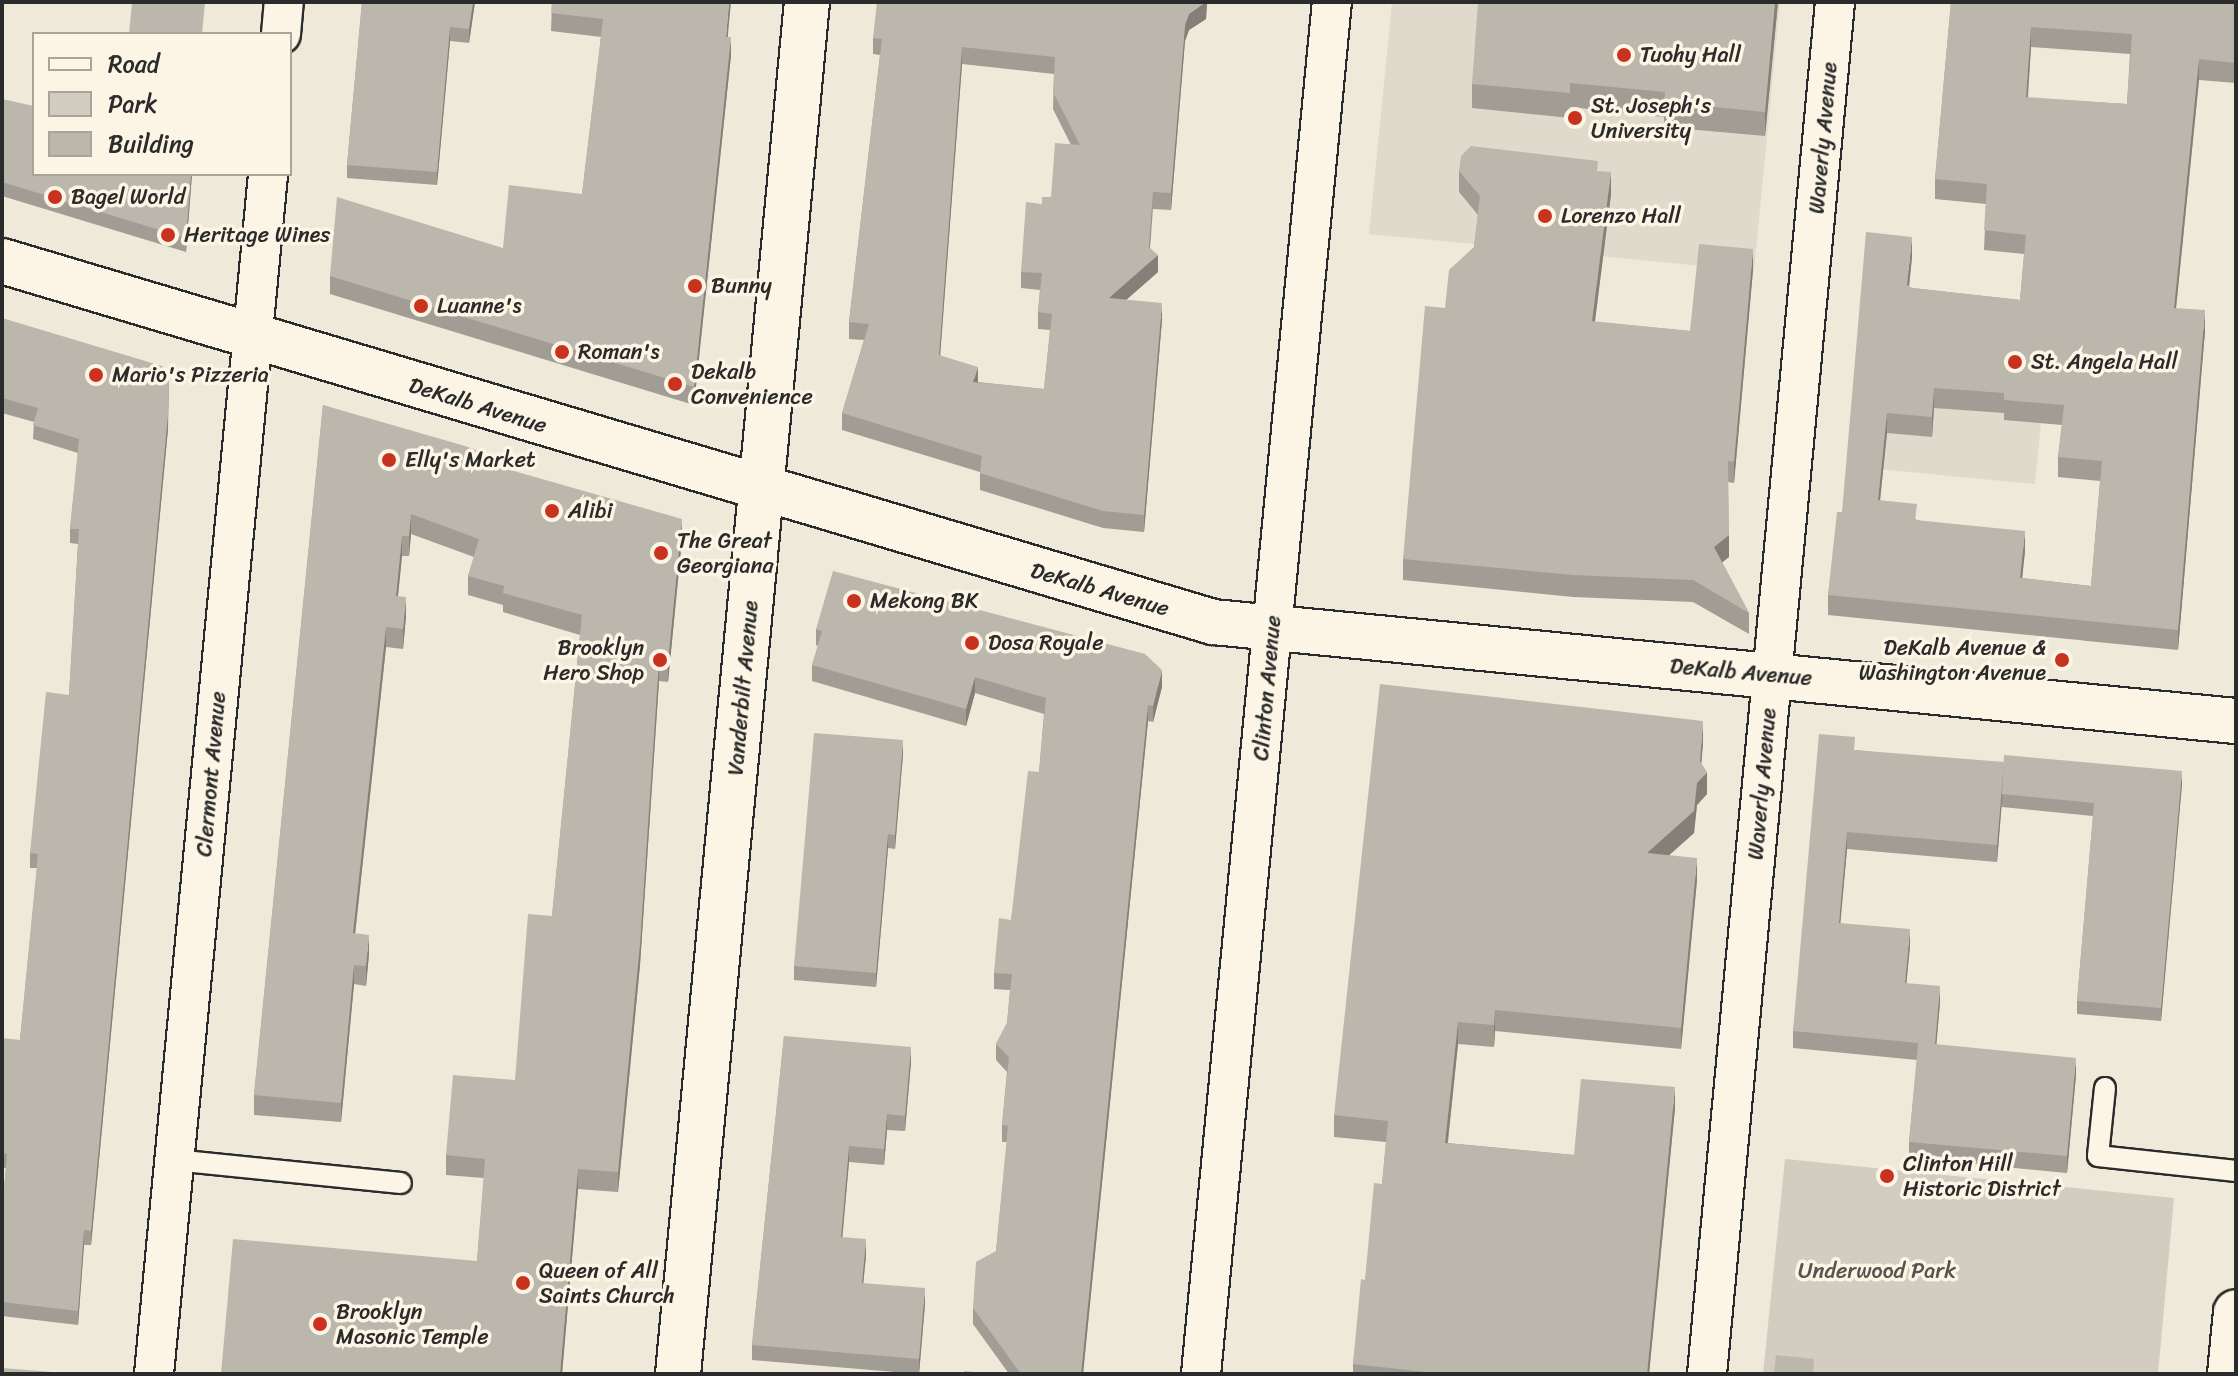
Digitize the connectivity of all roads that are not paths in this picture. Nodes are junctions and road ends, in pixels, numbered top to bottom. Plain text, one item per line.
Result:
1 (284, 2) edge
2 (807, 2) edge
3 (1332, 2) edge
4 (1835, 2) edge
5 (281, 32) edge
6 (268, 176) edge
7 (2, 261) edge
8 (252, 337) junction
9 (761, 490) junction
10 (1272, 628) junction
11 (1772, 674) junction
12 (2236, 721) edge
13 (2105, 1088) dead end
14 (174, 1160) junction
15 (2236, 1171) edge
16 (401, 1183) dead end
17 (2236, 1312) edge
18 (154, 1374) edge
19 (678, 1374) edge
20 (1201, 1374) edge
21 (1707, 1374) edge
22 (2230, 1374) edge

1 - 5 street
2 - 9 main road, Vanderbilt Avenue
3 - 10 street, Clinton Avenue
4 - 11 street, Waverly Avenue
6 - 8 street, Clermont Avenue
7 - 8 main road, DeKalb Avenue
8 - 9 main road, DeKalb Avenue
8 - 14 street, Clermont Avenue
9 - 10 main road, DeKalb Avenue
9 - 19 main road, Vanderbilt Avenue
10 - 11 main road, DeKalb Avenue
10 - 20 street, Clinton Avenue
11 - 12 main road, DeKalb Avenue
11 - 21 street, Waverly Avenue
13 - 15 lane
14 - 16 lane
14 - 18 street, Clermont Avenue
17 - 22 main road

